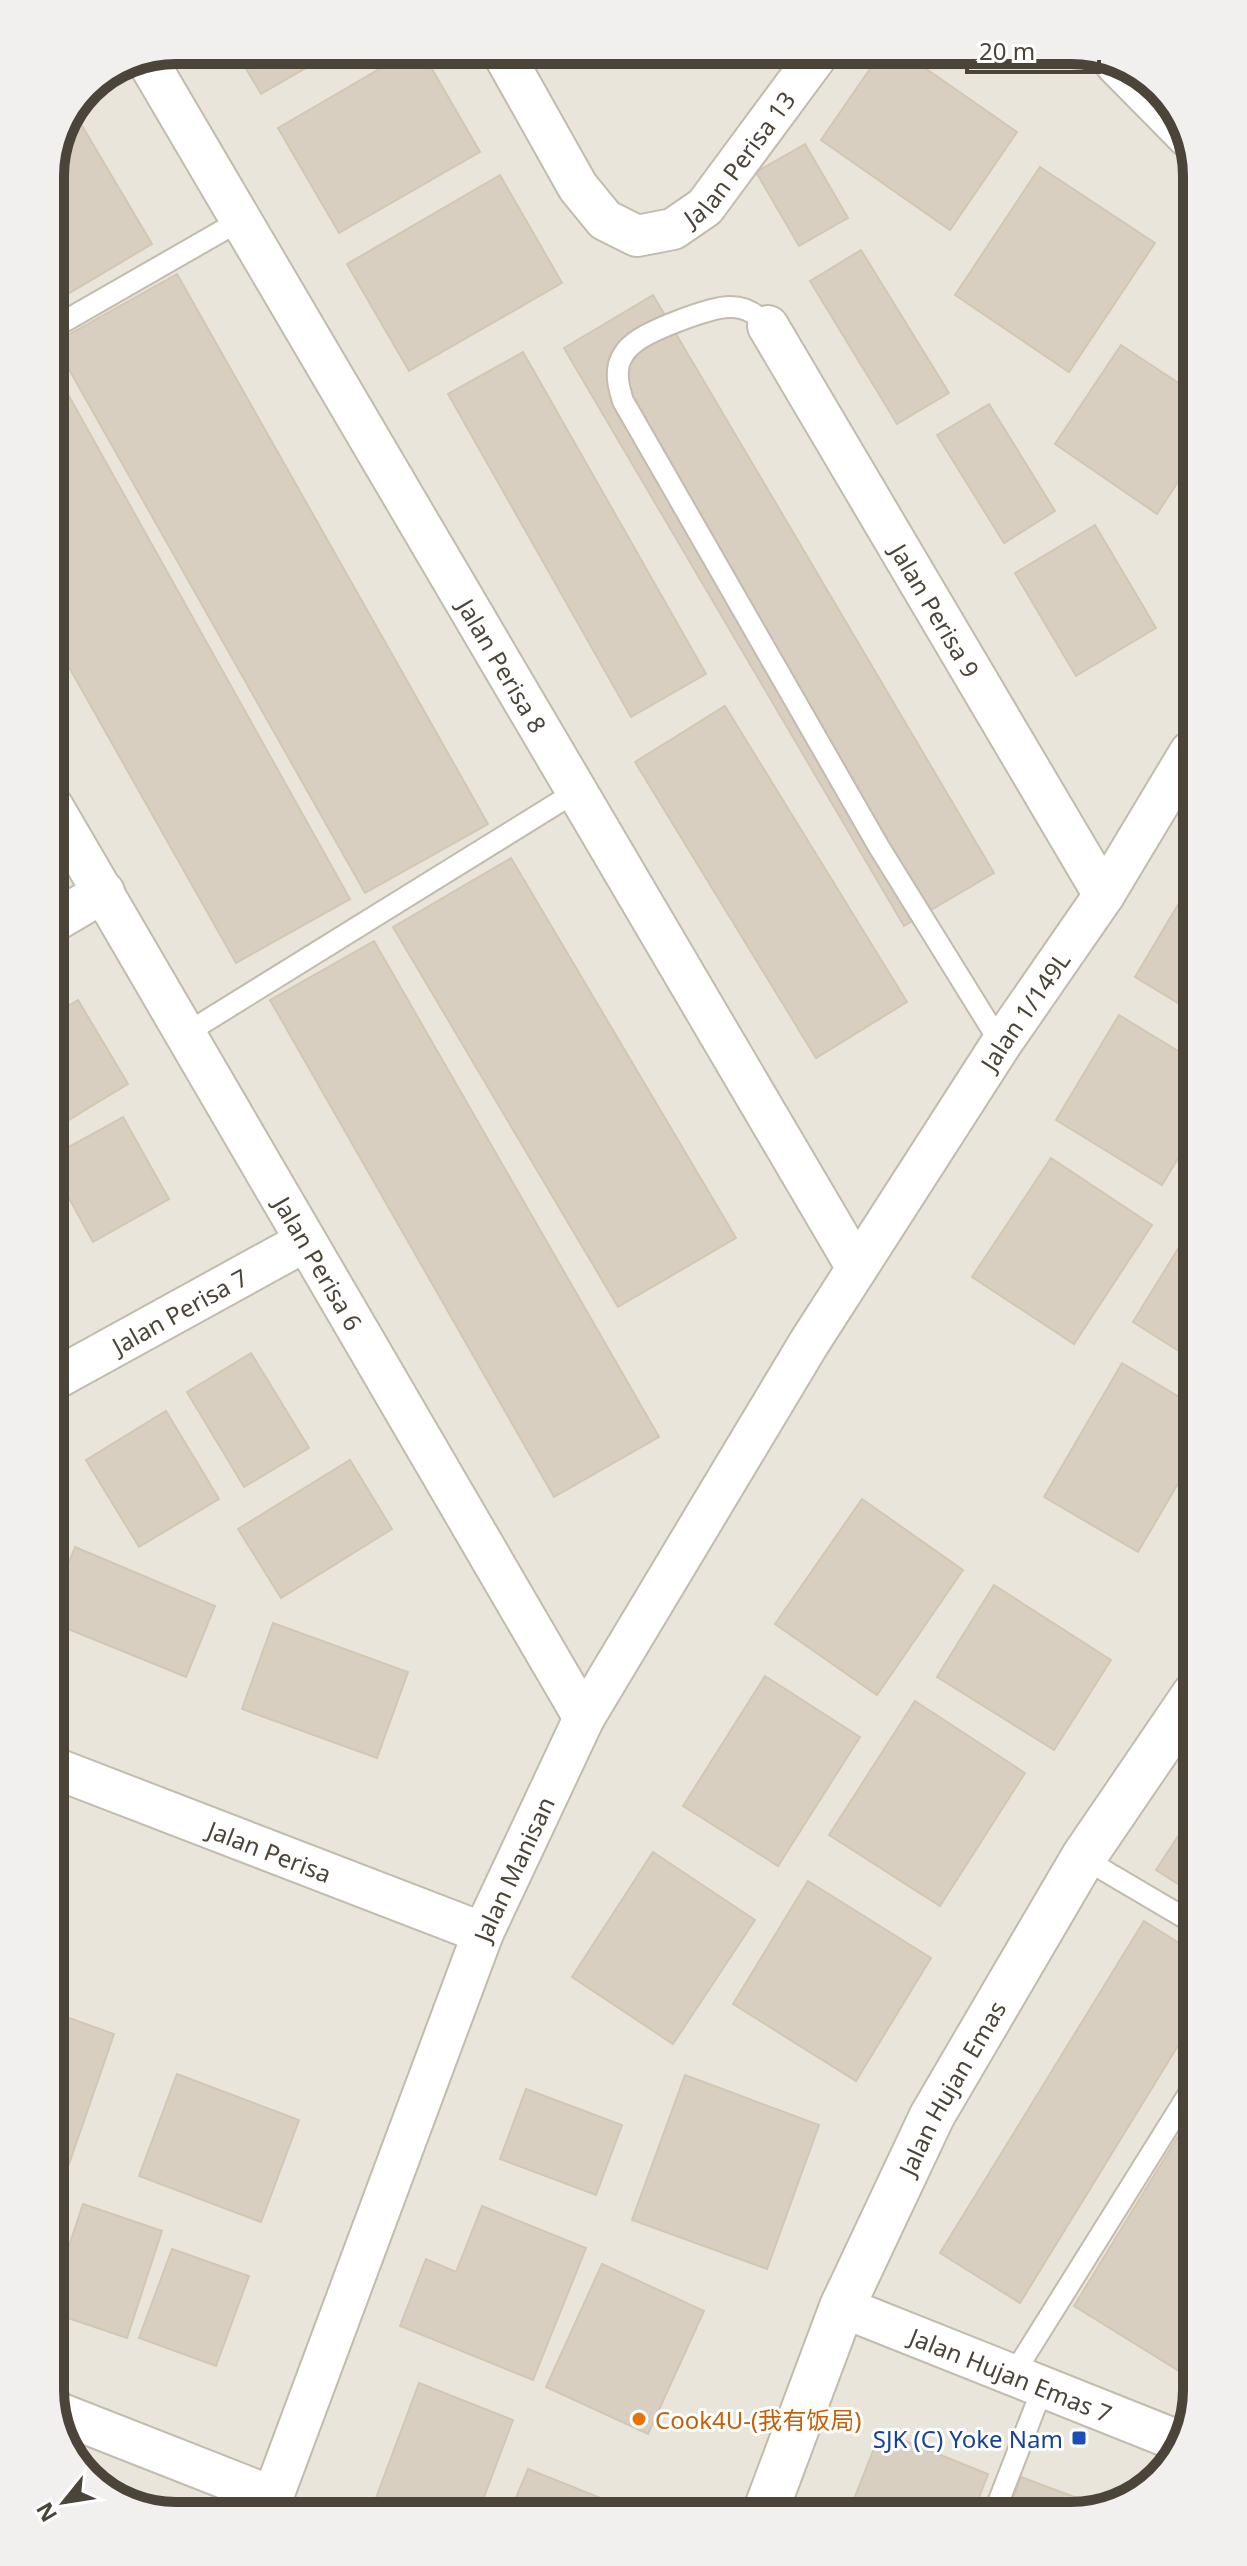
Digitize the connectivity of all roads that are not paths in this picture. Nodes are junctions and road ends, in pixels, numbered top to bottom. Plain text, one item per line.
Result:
1 (509, 64) edge
2 (811, 64) edge
3 (151, 67) edge
4 (1140, 88) edge
5 (1161, 110) edge
6 (241, 220) junction
7 (64, 322) edge
8 (768, 326) joint
9 (1183, 764) edge
10 (577, 791) junction
11 (64, 825) edge
12 (104, 892) junction
13 (1104, 895) junction
14 (64, 916) edge
15 (185, 1034) junction
16 (1001, 1044) junction
17 (304, 1242) junction
18 (857, 1268) junction
19 (64, 1374) edge
20 (1183, 1711) edge
21 (584, 1718) junction
22 (64, 1772) edge
23 (1083, 1858) junction
24 (1183, 1917) edge
25 (483, 1933) junction
26 (1183, 2105) edge
27 (842, 2307) junction
28 (1028, 2381) junction
29 (68, 2417) edge
30 (1172, 2438) edge
31 (260, 2502) edge
32 (270, 2502) edge
33 (769, 2502) edge
34 (998, 2502) edge

1 - 2 street, Jalan Perisa 13
3 - 6 street, Jalan Perisa 8
4 - 5 street
6 - 7 lane
6 - 10 street, Jalan Perisa 8
8 - 13 street, Jalan Perisa 9
8 - 16 lane
9 - 13 street, Jalan 1/149L
10 - 15 lane
10 - 18 street, Jalan Perisa 8
11 - 12 street, Jalan Perisa 6
12 - 14 street
12 - 15 street, Jalan Perisa 6
13 - 16 street, Jalan 1/149L
15 - 17 street, Jalan Perisa 6
16 - 18 street, Jalan 1/149L
17 - 19 street, Jalan Perisa 7
17 - 21 street, Jalan Perisa 6
18 - 21 street, Jalan Manisan
20 - 23 street, Jalan Hujan Emas
21 - 25 street, Jalan Manisan
22 - 25 street, Jalan Perisa
23 - 24 lane
23 - 27 street, Jalan Hujan Emas
25 - 32 street, Jalan Manisan
26 - 28 lane
27 - 28 street, Jalan Hujan Emas 7
27 - 33 street, Jalan Hujan Emas
28 - 30 street, Jalan Hujan Emas 7
28 - 34 lane
29 - 31 street

